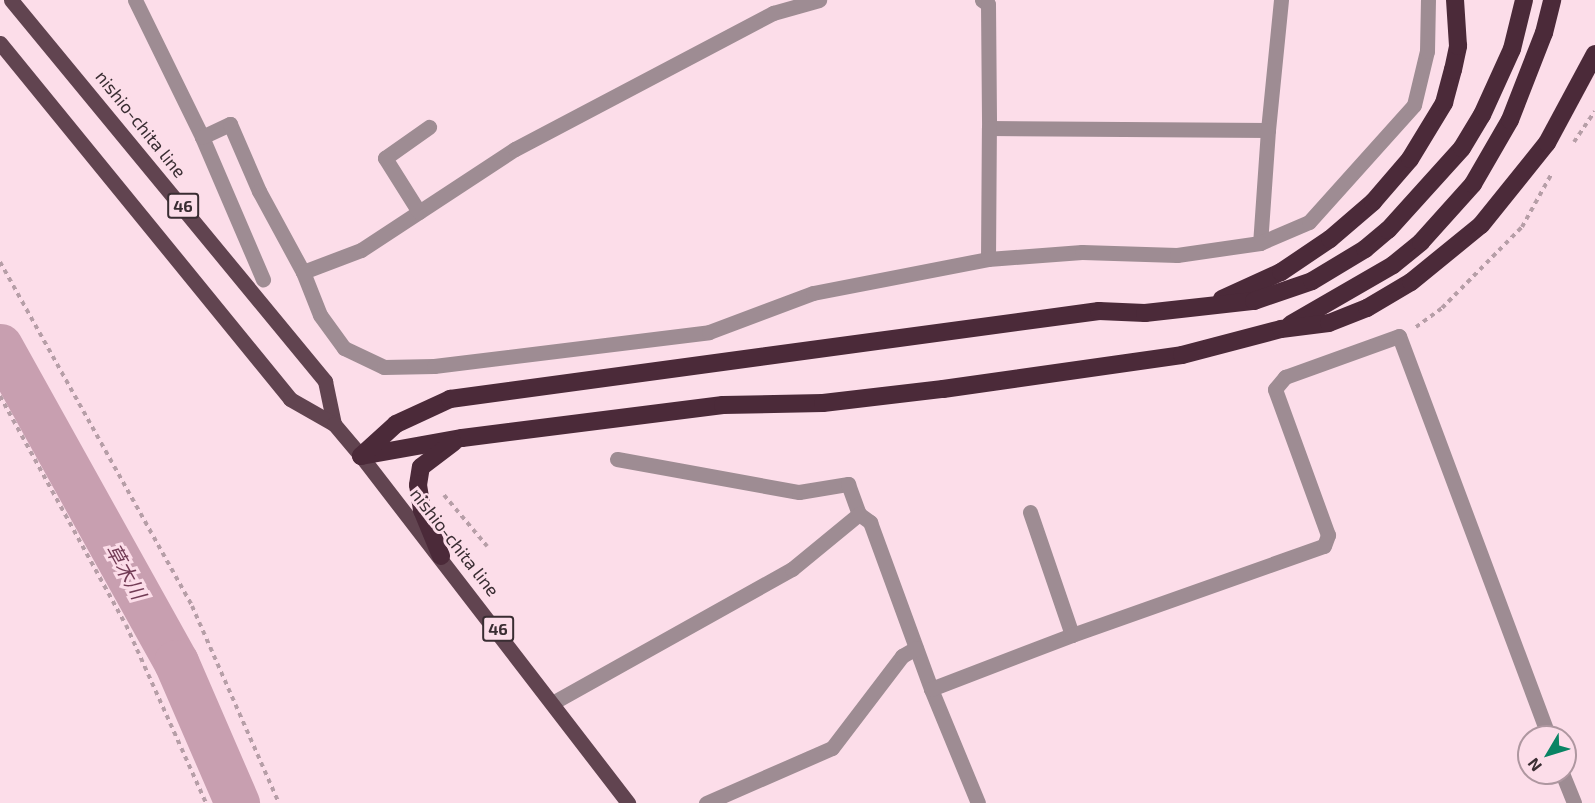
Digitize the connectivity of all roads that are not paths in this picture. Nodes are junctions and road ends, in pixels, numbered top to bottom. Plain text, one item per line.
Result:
1 (11, 0) edge
2 (135, 0) edge
3 (819, 0) edge
4 (982, 0) edge
5 (1281, 0) edge
6 (1428, 0) edge
7 (1455, 0) edge
8 (1524, 0) edge
9 (1552, 0) edge
10 (0, 43) edge
11 (1595, 54) edge
12 (429, 127) dead end
13 (989, 128) junction
14 (1268, 130) junction
15 (202, 137) junction
16 (419, 212) junction
17 (1260, 243) junction
18 (988, 259) junction
19 (303, 272) junction
20 (262, 279) dead end
21 (1203, 307) junction
22 (1281, 329) junction
23 (334, 424) junction
24 (462, 438) junction
25 (361, 456) junction
26 (617, 459) dead end
27 (1030, 512) dead end
28 (859, 514) junction
29 (441, 555) junction
30 (1072, 635) junction
31 (916, 648) junction
32 (931, 689) junction
33 (554, 702) junction
34 (1545, 725) edge
35 (1567, 785) edge
36 (628, 803) edge
37 (706, 803) edge
38 (978, 803) edge
39 (1574, 803) edge

1 - 23 main road, nishio-chita line / 46
2 - 15 street
3 - 16 street
4 - 13 street
5 - 14 street
6 - 17 street
7 - 21 highway
8 - 21 highway
9 - 22 highway
10 - 23 main road, nishio-chita line / 46
11 - 22 highway
12 - 16 street
13 - 14 street
13 - 18 street
14 - 17 street
15 - 19 street
15 - 20 street
16 - 19 street
17 - 18 street
18 - 19 street
21 - 25 highway
22 - 24 highway
23 - 25 main road, nishio-chita line / 46
24 - 25 highway
24 - 29 highway
25 - 29 main road, nishio-chita line / 46
26 - 28 street
27 - 30 street
28 - 31 street
28 - 33 street
29 - 33 main road, nishio-chita line / 46
30 - 32 street
30 - 34 street
31 - 32 street
31 - 37 street
32 - 38 street
33 - 36 main road, nishio-chita line / 46
35 - 39 street

